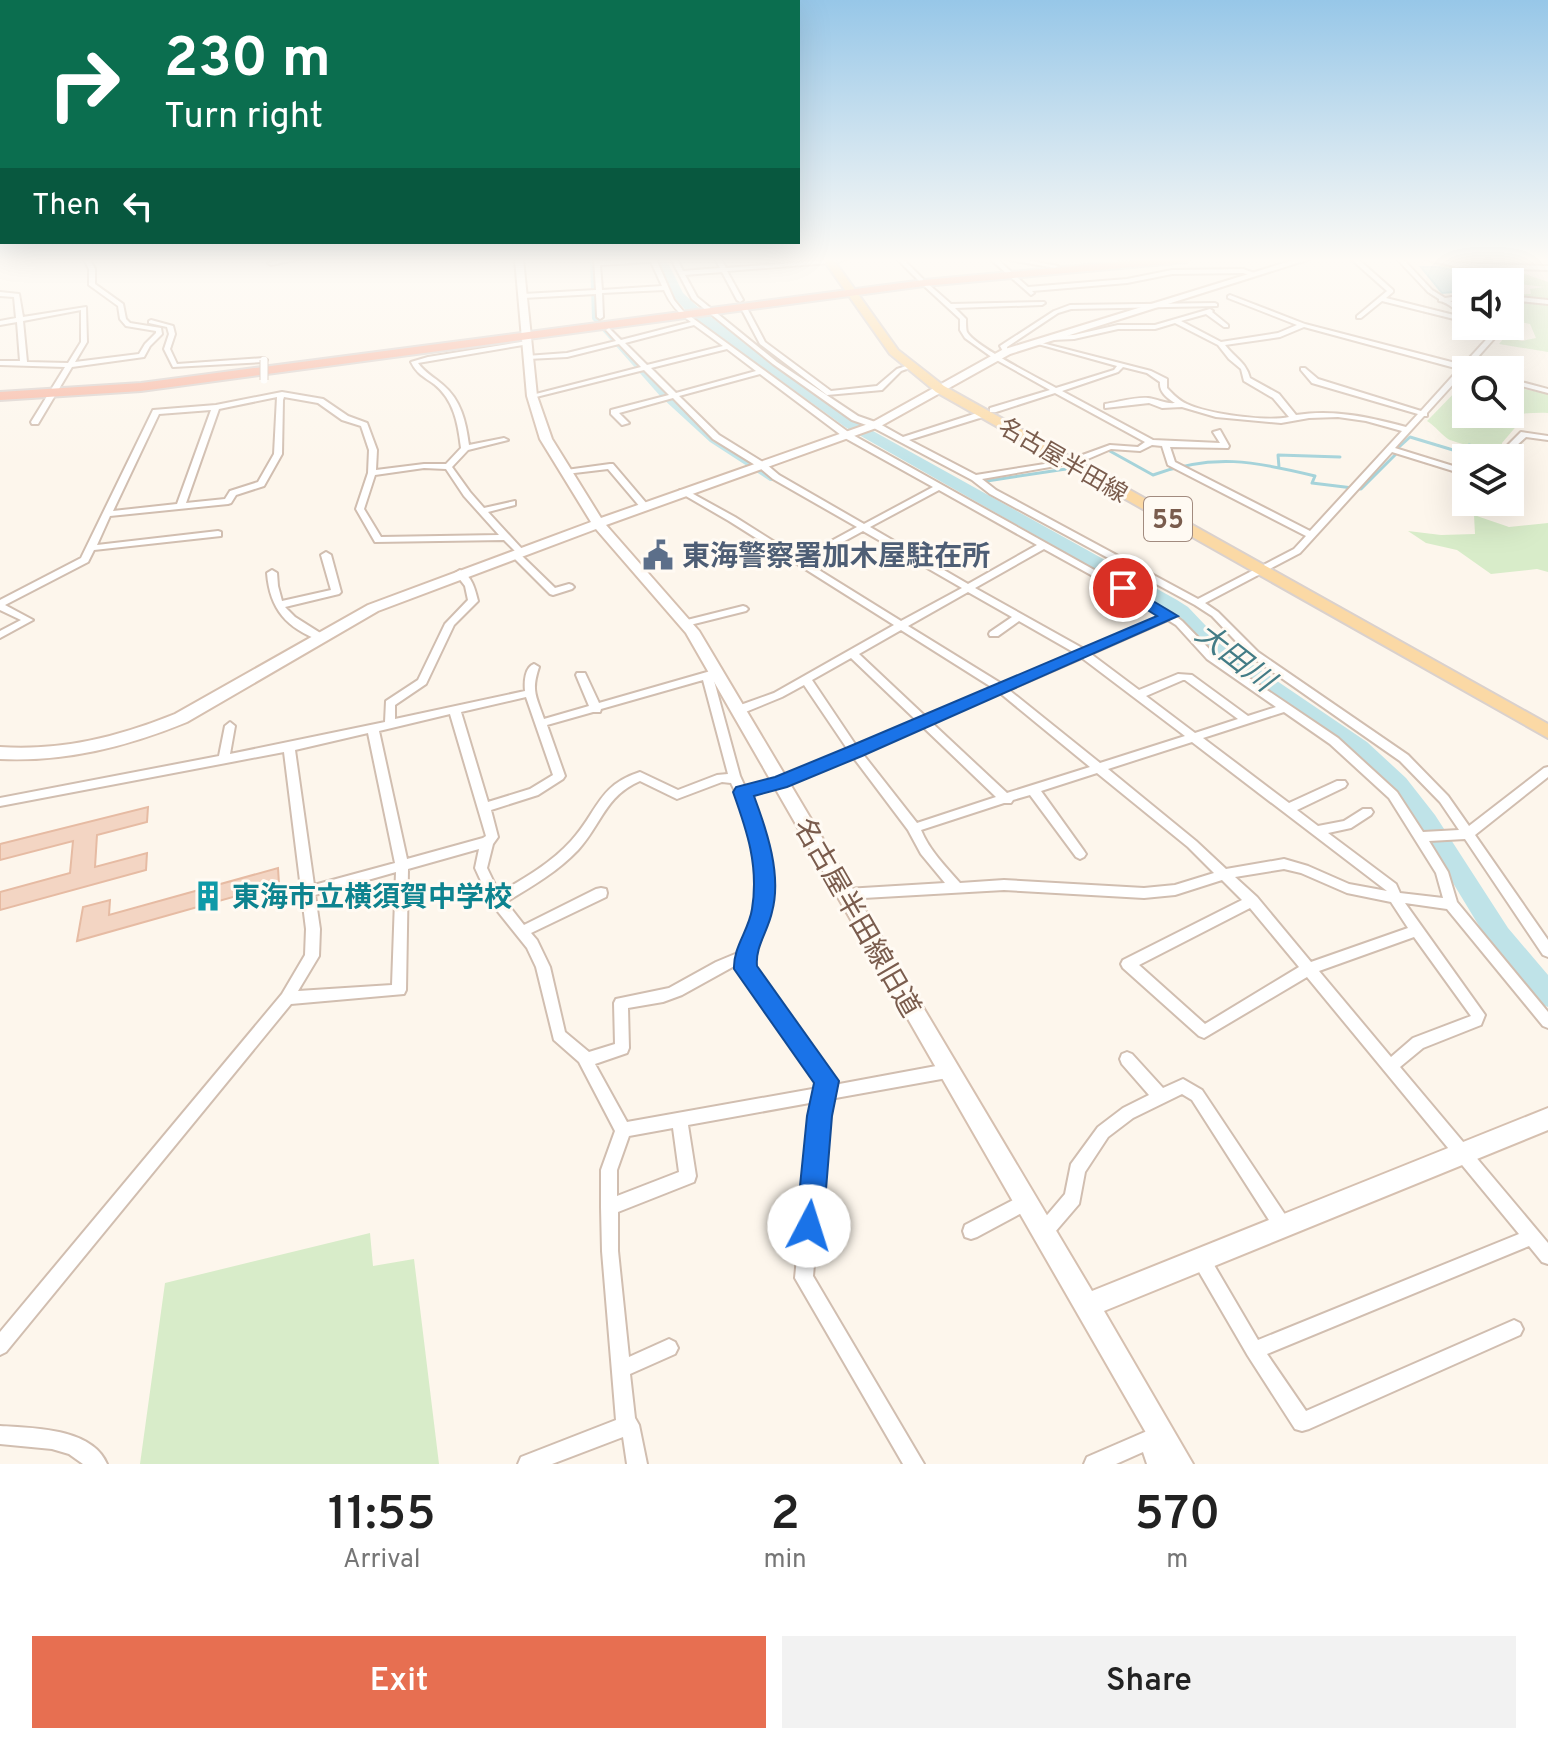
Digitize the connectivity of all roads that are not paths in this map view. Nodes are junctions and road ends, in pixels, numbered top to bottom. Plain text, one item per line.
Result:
1 (20, 327) edge
2 (84, 327) edge
3 (150, 327) edge
4 (170, 327) edge
5 (526, 327) edge
6 (617, 327) edge
7 (658, 327) edge
8 (702, 327) edge
9 (731, 327) edge
10 (754, 327) edge
11 (877, 327) edge
12 (886, 327) edge
13 (963, 327) edge
14 (1032, 327) edge
15 (1085, 327) edge
16 (1117, 327) edge
17 (1122, 327) edge
18 (1150, 327) edge
19 (1187, 327) edge
20 (1298, 327) edge
21 (1312, 327) edge
22 (609, 330) dead end
23 (1052, 338) junction
24 (1491, 340) edge
25 (527, 342) junction
26 (620, 342) junction
27 (1040, 343) junction
28 (1220, 344) junction
29 (728, 347) junction
30 (1000, 355) junction
31 (1478, 356) edge
32 (24, 362) junction
33 (0, 363) edge
34 (71, 365) junction
35 (1121, 365) junction
36 (1452, 365) edge
37 (909, 367) junction
38 (645, 368) junction
39 (1303, 369) dead end
40 (760, 372) junction
41 (1452, 385) edge
42 (1524, 385) edge
43 (944, 387) junction
44 (53, 391) junction
45 (1054, 391) junction
46 (1548, 391) edge
47 (0, 393) edge
48 (282, 394) junction
49 (532, 396) junction
50 (671, 396) junction
51 (1182, 405) junction
52 (1108, 406) dead end
53 (216, 407) junction
54 (988, 412) junction
55 (1424, 414) junction
56 (1294, 418) junction
57 (35, 422) dead end
58 (625, 423) dead end
59 (872, 427) junction
60 (1408, 430) junction
61 (1217, 432) dead end
62 (850, 435) junction
63 (1547, 438) edge
64 (504, 440) dead end
65 (901, 440) junction
66 (1151, 442) junction
67 (1165, 444) junction
68 (1513, 444) edge
69 (465, 448) junction
70 (1391, 449) junction
71 (1074, 461) junction
72 (763, 466) junction
73 (448, 467) junction
74 (1452, 469) edge
75 (566, 472) junction
76 (372, 473) junction
77 (975, 478) junction
78 (939, 487) junction
79 (683, 492) junction
80 (512, 503) dead end
81 (644, 506) junction
82 (180, 507) junction
83 (483, 511) junction
84 (108, 514) junction
85 (599, 523) junction
86 (866, 526) junction
87 (218, 534) dead end
88 (1311, 535) junction
89 (506, 537) junction
90 (1044, 545) junction
91 (91, 548) junction
92 (518, 553) junction
93 (326, 555) dead end
94 (800, 561) junction
95 (1267, 568) junction
96 (272, 573) dead end
97 (460, 573) junction
98 (569, 587) dead end
99 (973, 588) junction
100 (1198, 603) junction
101 (0, 605) edge
102 (279, 605) junction
103 (743, 609) dead end
104 (1020, 616) junction
105 (1170, 616) junction
106 (686, 623) junction
107 (900, 625) junction
108 (994, 634) dead end
109 (0, 635) edge
110 (321, 638) junction
111 (852, 653) junction
112 (1084, 654) junction
113 (534, 667) dead end
114 (712, 674) junction
115 (581, 675) dead end
116 (806, 679) junction
117 (1000, 688) junction
118 (530, 693) junction
119 (1140, 694) junction
120 (1284, 708) junction
121 (596, 709) junction
122 (739, 710) junction
123 (455, 711) junction
124 (1548, 718) edge
125 (1247, 720) junction
126 (926, 721) junction
127 (542, 723) junction
128 (390, 725) junction
129 (230, 726) dead end
130 (373, 729) junction
131 (1548, 732) edge
132 (1197, 737) junction
133 (289, 747) junction
134 (855, 752) junction
135 (0, 753) edge
136 (224, 758) junction
137 (1100, 769) junction
138 (1548, 771) edge
139 (780, 782) junction
140 (1341, 784) dead end
141 (739, 785) junction
142 (1034, 791) junction
143 (1007, 800) junction
144 (0, 802) edge
145 (485, 807) junction
146 (1290, 808) junction
147 (1367, 812) dead end
148 (914, 828) junction
149 (1319, 830) junction
150 (1468, 834) junction
151 (1423, 837) junction
152 (487, 842) junction
153 (1080, 854) dead end
154 (402, 864) junction
155 (1226, 874) junction
156 (957, 888) junction
157 (310, 891) junction
158 (601, 893) dead end
159 (846, 894) junction
160 (1397, 896) junction
161 (498, 900) junction
162 (1252, 901) junction
163 (1451, 904) junction
164 (1417, 930) junction
165 (522, 932) junction
166 (1548, 951) edge
167 (745, 957) junction
168 (1308, 969) junction
169 (287, 998) junction
170 (1548, 1022) edge
171 (1127, 1059) dead end
172 (586, 1060) junction
173 (1392, 1065) junction
174 (947, 1071) junction
175 (823, 1092) junction
176 (1161, 1097) junction
177 (679, 1119) junction
178 (1548, 1119) edge
179 (623, 1130) junction
180 (1462, 1152) junction
181 (1025, 1202) junction
182 (609, 1207) junction
183 (1282, 1225) junction
184 (971, 1231) dead end
185 (1043, 1233) junction
186 (1532, 1237) junction
187 (1548, 1256) edge
188 (1200, 1259) junction
189 (1085, 1306) junction
190 (1514, 1329) dead end
191 (0, 1346) edge
192 (669, 1348) dead end
193 (1254, 1350) junction
194 (621, 1369) junction
195 (630, 1425) dead end
196 (0, 1435) edge
197 (1154, 1437) junction
198 (97, 1464) edge
199 (528, 1464) edge
200 (637, 1464) edge
201 (914, 1464) edge
202 (1094, 1464) edge
203 (1157, 1464) edge
204 (1179, 1464) edge

1 - 32 street
2 - 34 street
3 - 34 street
4 - 48 street, bridge
5 - 25 street, 名古屋半田線旧道
6 - 25 highway
7 - 26 street
8 - 29 street
9 - 59 street
10 - 37 street
11 - 37 main road, 名古屋半田線 / 55
12 - 43 main road, 名古屋半田線 / 55
13 - 30 street
14 - 30 street
15 - 23 street
16 - 23 street
17 - 18 street
19 - 28 street
20 - 28 street
21 - 36 street
22 - 26 street
23 - 27 street
24 - 31 street
25 - 26 street
25 - 44 highway
25 - 49 street, 名古屋半田線旧道
25 - 69 street
26 - 38 street
27 - 30 street
27 - 35 street
28 - 56 street
29 - 38 street
29 - 40 street
30 - 43 street
30 - 45 street
32 - 33 street
32 - 34 street
34 - 44 street
35 - 45 street
35 - 51 street
37 - 43 main road, 名古屋半田線 / 55
38 - 49 street
38 - 50 street
39 - 55 street
40 - 50 street
40 - 62 street
41 - 55 street
42 - 46 street
43 - 54 main road, 名古屋半田線 / 55
43 - 59 street
44 - 47 highway
44 - 57 street
45 - 54 street
45 - 66 street
48 - 53 street
48 - 76 street
48 - 82 street
49 - 75 street, 名古屋半田線旧道
50 - 58 street
50 - 72 street
51 - 52 street
51 - 56 street
53 - 82 street
53 - 84 street
54 - 65 street
54 - 71 main road, 名古屋半田線 / 55
55 - 60 street
56 - 60 street
59 - 62 street
59 - 65 street
60 - 70 street
61 - 67 street
62 - 72 street
62 - 78 street
63 - 68 street
64 - 69 street
65 - 77 street
66 - 67 street
66 - 71 street
67 - 88 street
69 - 73 street
70 - 74 street
70 - 88 street
71 - 77 street
71 - 95 main road, 名古屋半田線 / 55
72 - 79 street
72 - 86 street
73 - 76 street
73 - 83 street
75 - 81 street
75 - 85 street, 名古屋半田線旧道
76 - 89 street
77 - 100 street
78 - 86 street
78 - 90 street
79 - 81 street
79 - 94 street
80 - 83 street
81 - 85 street
82 - 84 street
83 - 89 street
84 - 91 street
85 - 92 street
85 - 106 street, 名古屋半田線旧道
86 - 94 street
86 - 99 street
87 - 91 street
88 - 95 street
89 - 92 street
90 - 99 street
90 - 105 street
91 - 101 street
92 - 97 street
92 - 98 street
93 - 102 street
94 - 107 street
95 - 100 street
95 - 124 main road, 名古屋半田線 / 55
95 - 131 main road, 名古屋半田線 / 55
96 - 102 street
97 - 110 street
97 - 128 street
99 - 104 street
99 - 107 street
100 - 150 street
101 - 109 street
102 - 110 street
103 - 106 street
104 - 108 street
104 - 112 street
105 - 112 street
105 - 120 street
106 - 114 street, 名古屋半田線旧道
107 - 111 street
107 - 117 street
110 - 135 street
111 - 116 street
111 - 126 street
112 - 117 street
112 - 119 street
113 - 118 street
114 - 121 street
114 - 122 street, 名古屋半田線旧道
114 - 141 street
115 - 121 street
116 - 122 street
116 - 134 street
117 - 126 street
117 - 137 street
118 - 123 street
118 - 127 street
119 - 125 street
119 - 132 street
120 - 125 street
120 - 151 street
121 - 127 street
122 - 139 street, 名古屋半田線旧道
123 - 128 street
123 - 145 street
125 - 132 street
126 - 134 street
126 - 143 street
127 - 145 street
128 - 130 street
129 - 136 street
130 - 133 street
130 - 154 street
132 - 137 street
132 - 146 street
133 - 136 street
133 - 157 street
134 - 139 street
134 - 148 street
136 - 144 street
137 - 142 street
137 - 155 street
138 - 150 street
139 - 141 street
139 - 159 street, 名古屋半田線旧道
140 - 146 street
141 - 161 street
141 - 167 street
142 - 143 street
142 - 153 street
143 - 148 street
145 - 152 street
146 - 149 street
147 - 149 street
148 - 156 street
149 - 160 street
150 - 151 street
150 - 166 street
151 - 163 street
152 - 154 street
152 - 161 street
154 - 157 street
154 - 169 street
155 - 156 street
155 - 160 street
155 - 162 street
156 - 159 street
157 - 169 street
158 - 165 street
159 - 174 street, 名古屋半田線旧道
160 - 163 street
160 - 164 street
161 - 165 street
162 - 168 street
162 - 168 street
163 - 170 street
164 - 168 street
164 - 173 street
165 - 172 street
167 - 172 street
167 - 175 street
168 - 173 street
169 - 191 street
171 - 176 street
172 - 179 street
173 - 180 street
174 - 175 street
174 - 181 street, 名古屋半田線旧道
175 - 177 street
175 - 201 street
176 - 183 street
176 - 185 street
177 - 179 street
177 - 182 street
178 - 180 street
179 - 182 street
180 - 183 street
180 - 186 street
181 - 184 street
181 - 185 street, 名古屋半田線旧道
182 - 194 street
183 - 188 street
185 - 189 street, 名古屋半田線旧道
186 - 187 street
186 - 193 street
188 - 189 street
188 - 193 street
189 - 197 street, 名古屋半田線旧道
190 - 193 street
192 - 194 street
194 - 199 street
195 - 200 street
196 - 198 street
197 - 202 street
197 - 203 street
197 - 204 street, 名古屋半田線旧道

